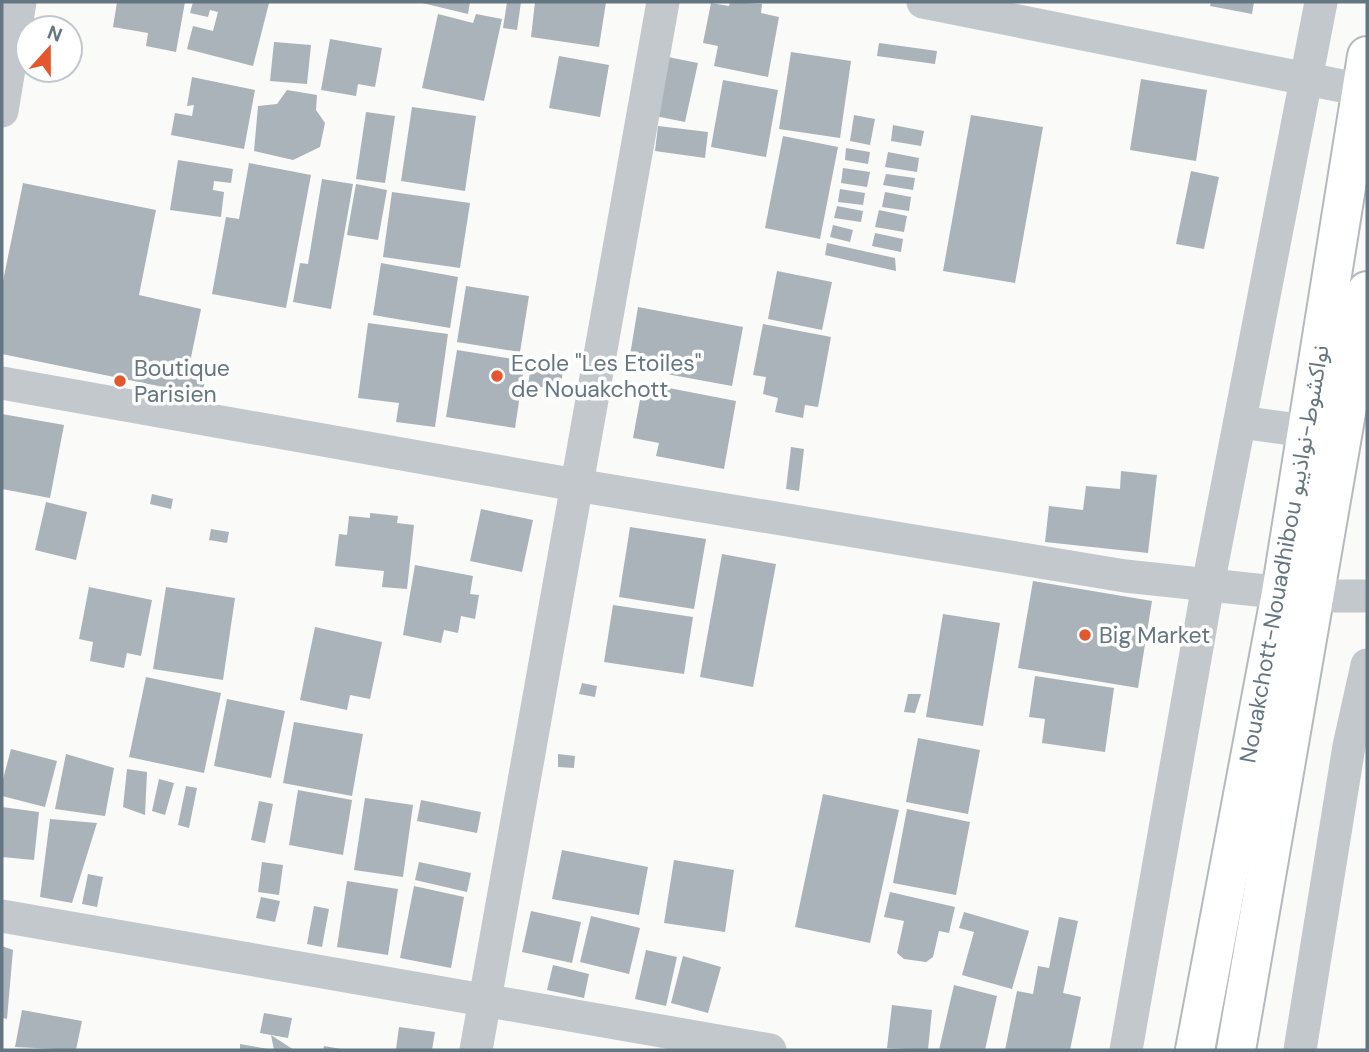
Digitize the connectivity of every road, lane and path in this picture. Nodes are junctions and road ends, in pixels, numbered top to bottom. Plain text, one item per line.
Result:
1 (20, 2) edge
2 (663, 2) edge
3 (923, 2) edge
4 (1321, 2) edge
5 (1365, 79) edge
6 (1308, 80) junction
7 (2, 111) edge
8 (1367, 291) edge
9 (2, 383) edge
10 (1240, 422) junction
11 (1306, 431) junction
12 (576, 485) junction
13 (1208, 585) junction
14 (1297, 595) junction
15 (1367, 596) edge
16 (1367, 665) edge
17 (2, 916) edge
18 (486, 1002) junction
19 (477, 1050) edge
20 (769, 1050) edge
21 (1126, 1050) edge
22 (1195, 1050) edge
23 (1236, 1050) edge
24 (1300, 1050) edge

1 - 7 street
2 - 12 street
3 - 6 street
4 - 6 street
5 - 6 street
5 - 11 highway, Nouakchott-Nouadhibou نواكشوط-نواذيبو
6 - 10 street
8 - 14 highway, Nouakchott-Nouadhibou نواكشوط-نواذيبو
9 - 12 street
10 - 11 street
10 - 13 street
11 - 14 highway, Nouakchott-Nouadhibou نواكشوط-نواذيبو
12 - 13 street
12 - 18 street
13 - 14 street
13 - 21 street
14 - 15 street
14 - 22 highway, Nouakchott-Nouadhibou نواكشوط-نواذيبو
14 - 23 highway, Nouakchott-Nouadhibou نواكشوط-نواذيبو
16 - 24 street
17 - 18 street
18 - 19 street
18 - 20 street

